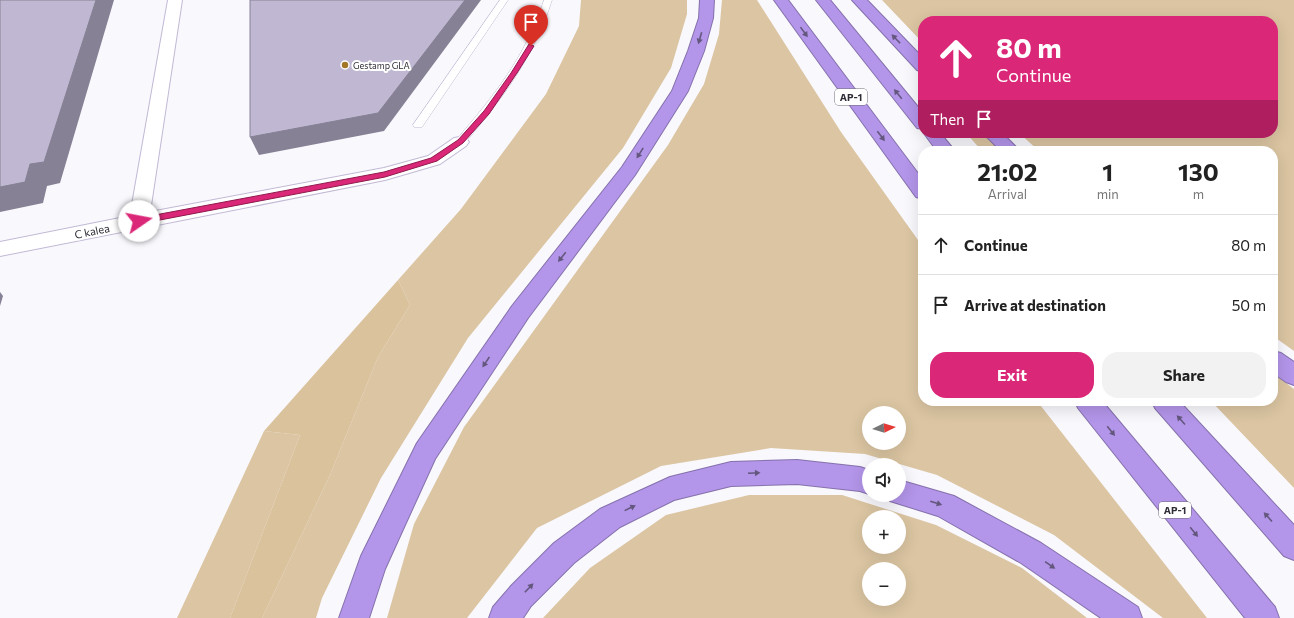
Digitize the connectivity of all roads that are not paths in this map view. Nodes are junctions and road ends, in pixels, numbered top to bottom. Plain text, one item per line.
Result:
1 (176, 0) edge
2 (504, 0) edge
3 (548, 0) edge
4 (707, 0) edge
5 (781, 0) edge
6 (823, 0) edge
7 (859, 0) edge
8 (918, 62) edge
9 (918, 118) edge
10 (418, 125) dead end
11 (935, 138) edge
12 (997, 138) edge
13 (460, 142) joint
14 (942, 146) edge
15 (1006, 146) edge
16 (918, 186) edge
17 (139, 221) junction
18 (0, 249) edge
19 (1278, 364) edge
20 (1294, 375) edge
21 (1091, 406) edge
22 (1168, 406) edge
23 (862, 480) edge
24 (906, 494) edge
25 (1294, 546) edge
26 (354, 618) edge
27 (504, 618) edge
28 (1126, 618) edge
29 (1264, 618) edge

1 - 17 street
2 - 10 lane
3 - 13 lane
4 -> 26 highway
5 -> 16 highway, AP-1
9 -> 6 highway
8 -> 7 highway
11 - 14 highway
12 - 15 highway
13 - 17 street, C kalea
17 - 18 street, C kalea
19 - 20 highway
21 -> 29 highway, AP-1
25 -> 22 highway
27 -> 23 highway
24 -> 28 highway

